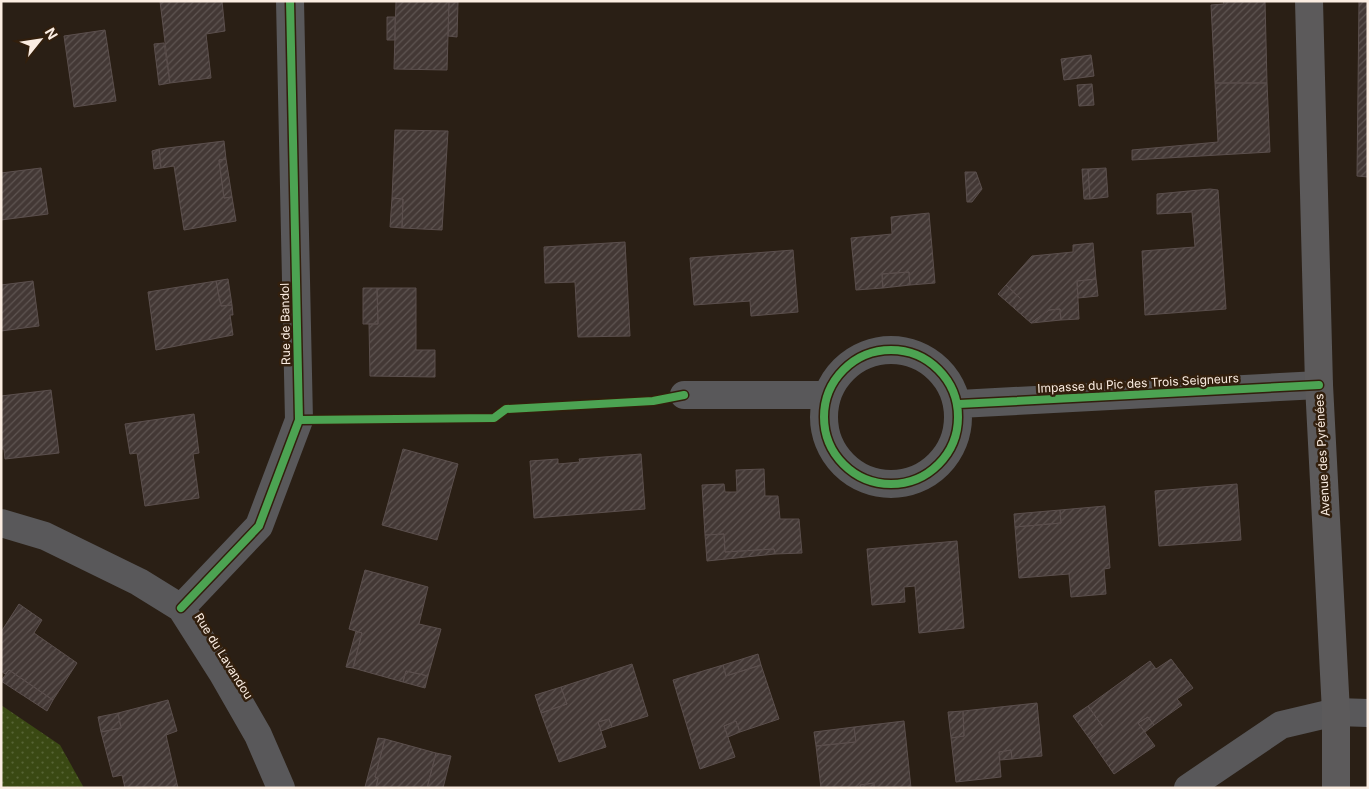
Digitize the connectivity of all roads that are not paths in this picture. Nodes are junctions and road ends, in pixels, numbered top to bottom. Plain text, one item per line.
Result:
1 (290, 1) edge
2 (1309, 1) edge
3 (1319, 385) junction
4 (684, 395) dead end
5 (826, 395) junction
6 (959, 404) junction
7 (1, 523) edge
8 (181, 608) junction
9 (1336, 712) junction
10 (1368, 713) edge
11 (281, 788) edge
12 (1188, 788) edge
13 (1336, 788) edge

1 - 8 street, Rue de Bandol
2 - 3 main road, Avenue des Pyrénées
3 - 6 street, Impasse du Pic des Trois Seigneurs
3 - 9 main road, Avenue des Pyrénées
4 - 5 street
5 - 6 street
5 - 6 street
7 - 8 street, Rue du Lavandou
8 - 11 street, Rue du Lavandou
9 - 10 street
9 - 12 street
9 - 13 main road, Avenue des Pyrénées

